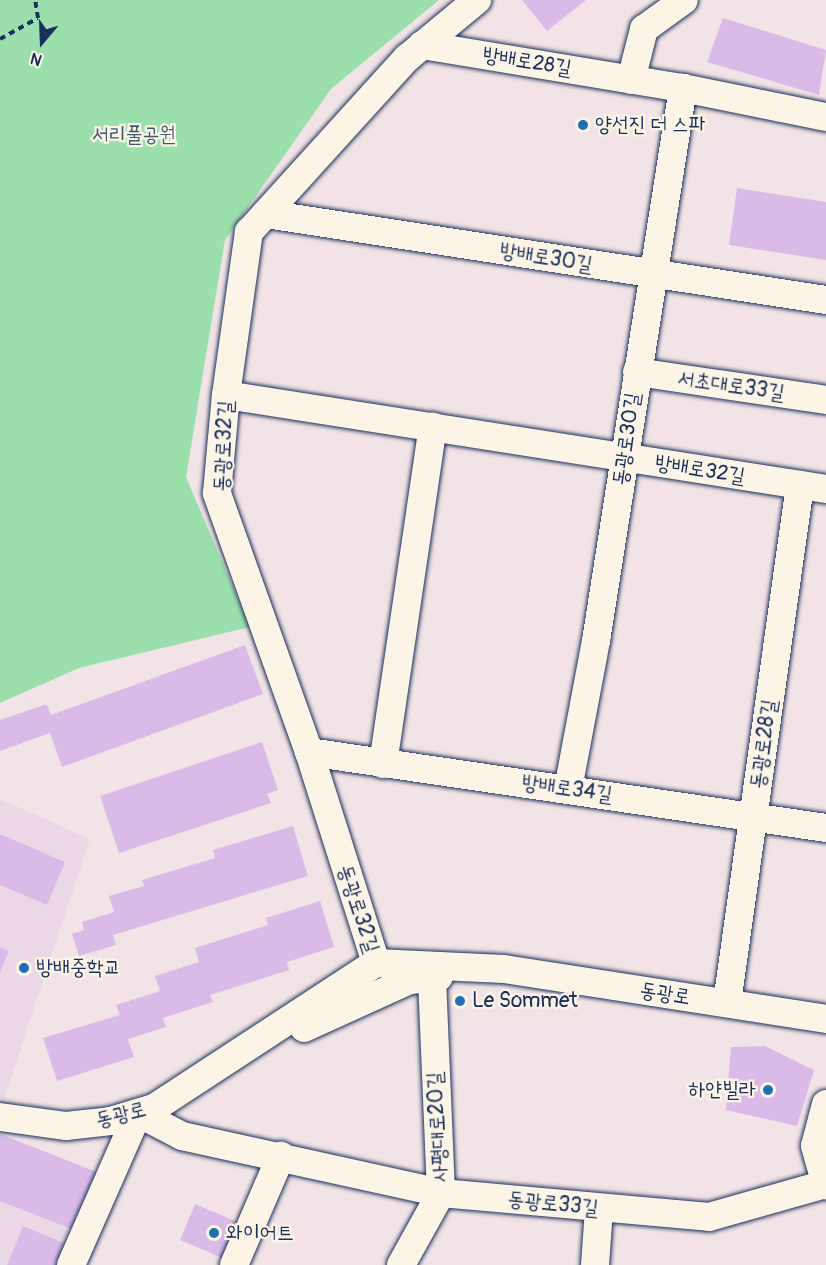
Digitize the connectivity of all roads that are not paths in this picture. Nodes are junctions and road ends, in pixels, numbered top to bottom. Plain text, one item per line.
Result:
1 (477, 0) edge
2 (684, 0) edge
3 (422, 45) junction
4 (631, 80) junction
5 (683, 88) junction
6 (826, 117) edge
7 (266, 214) junction
8 (654, 274) junction
9 (826, 300) edge
10 (637, 372) junction
11 (226, 395) junction
12 (826, 400) edge
13 (433, 427) junction
14 (625, 458) junction
15 (813, 487) edge
16 (309, 752) junction
17 (383, 764) junction
18 (568, 789) junction
19 (754, 816) junction
20 (826, 828) edge
21 (376, 963) junction
22 (504, 969) junction
23 (432, 978) junction
24 (727, 1003) junction
25 (826, 1019) edge
26 (231, 1061) junction
27 (826, 1104) edge
28 (138, 1113) junction
29 (0, 1117) edge
30 (281, 1156) junction
31 (826, 1184) edge
32 (441, 1193) junction
33 (599, 1209) junction
34 (71, 1265) edge
35 (234, 1265) edge
36 (401, 1265) edge
37 (595, 1265) edge

1 - 3 street, 동광로32길
2 - 4 street
3 - 4 street, 방배로28길
3 - 7 street, 동광로32길
4 - 5 street, 방배로28길
5 - 6 street, 방배로28길
5 - 8 street, 동광로30길
7 - 8 street, 방배로30길
7 - 11 street, 동광로32길
8 - 9 street, 방배로30길
8 - 10 street, 동광로30길
10 - 12 street, 서초대로33길
10 - 14 street, 동광로30길
11 - 13 street, 방배로32길
11 - 16 street, 동광로32길
13 - 14 street, 방배로32길
13 - 17 street
14 - 15 street, 방배로32길
14 - 18 street, 동광로30길
15 - 19 street, 동광로28길
16 - 17 street, 방배로34길
16 - 21 street, 동광로32길
17 - 18 street, 방배로34길
18 - 19 street, 방배로34길
19 - 20 street, 방배로34길
19 - 24 street, 동광로28길
21 - 22 street, 동광로
21 - 26 street, 동광로
22 - 23 street, 동광로
22 - 24 street, 동광로
23 - 26 street, 동광로
23 - 32 street, 사평대로20길
24 - 25 street, 동광로
26 - 28 street, 동광로
27 - 31 street
28 - 29 street, 동광로
28 - 30 street, 동광로33길
28 - 34 street
30 - 32 street, 동광로33길
30 - 35 street
31 - 33 street, 동광로33길
32 - 33 street, 동광로33길
32 - 36 street, 사평대로20길
33 - 37 street

